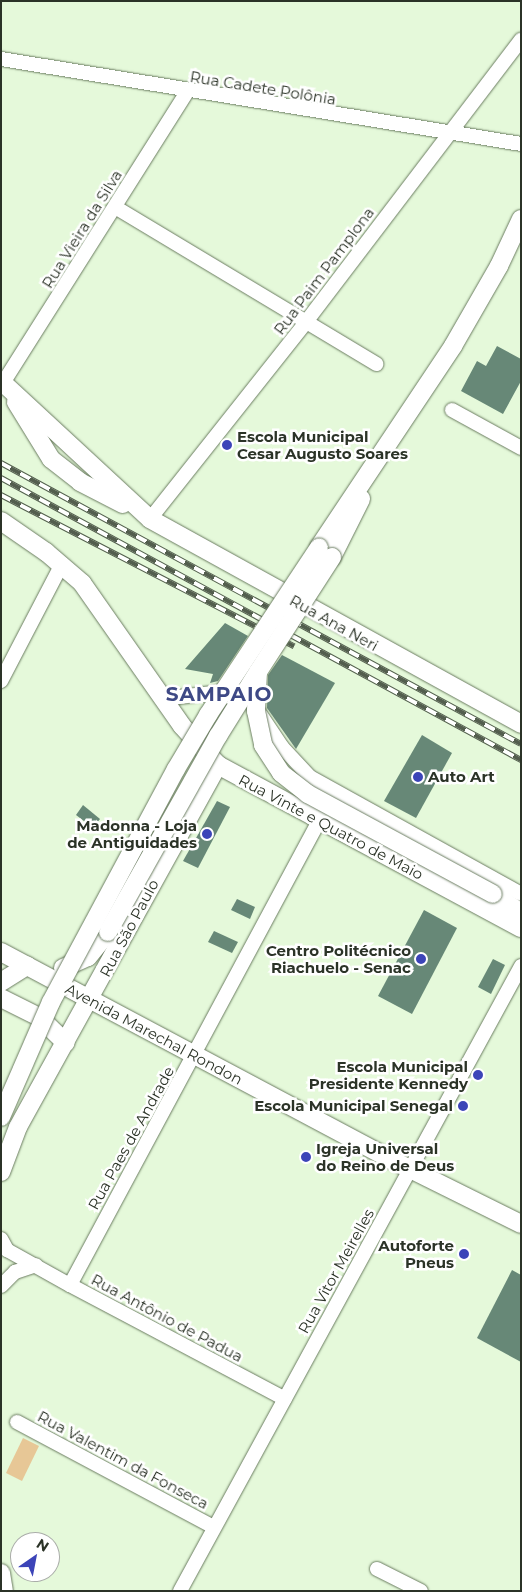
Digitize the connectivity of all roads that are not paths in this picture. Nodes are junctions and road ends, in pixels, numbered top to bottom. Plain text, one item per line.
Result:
1 (521, 40) edge
2 (1, 59) edge
3 (187, 92) junction
4 (447, 134) junction
5 (521, 144) edge
6 (115, 207) junction
7 (518, 224) edge
8 (306, 322) junction
9 (376, 364) dead end
10 (5, 384) edge
11 (452, 410) dead end
12 (521, 448) edge
13 (144, 516) junction
14 (2, 522) edge
15 (326, 552) junction
16 (62, 564) junction
17 (258, 672) junction
18 (1, 681) edge
19 (162, 699) junction
20 (521, 724) edge
21 (218, 765) junction
22 (319, 821) junction
23 (521, 894) edge
24 (521, 913) edge
25 (521, 928) edge
26 (1, 952) edge
27 (521, 966) edge
28 (31, 968) junction
29 (1, 982) edge
30 (1, 998) edge
31 (90, 1000) junction
32 (66, 1043) junction
33 (195, 1055) junction
34 (1, 1117) edge
35 (410, 1170) junction
36 (1, 1172) edge
37 (521, 1224) edge
38 (1, 1239) edge
39 (36, 1265) junction
40 (70, 1285) junction
41 (1, 1286) edge
42 (285, 1399) junction
43 (17, 1422) dead end
44 (214, 1527) junction
45 (377, 1569) dead end
46 (1, 1573) edge
47 (4, 1591) edge
48 (180, 1591) edge
49 (421, 1591) edge

1 - 4 street, Rua Paim Pamplona
2 - 3 street, Rua Cadete Polônia
3 - 4 street, Rua Cadete Polônia
3 - 6 street, Rua Vieira da Silva
4 - 5 street, Rua Cadete Polônia
4 - 8 street, Rua Paim Pamplona
6 - 8 street
6 - 10 street, Rua Vieira da Silva
7 - 15 main road
8 - 9 street
8 - 13 street, Rua Paim Pamplona
10 - 13 main road, Rua Ana Neri
11 - 12 street
13 - 20 main road, Rua Ana Neri
14 - 16 main road, Rua Vinte e Quatro de Maio
15 - 17 main road, bridge
15 - 34 main road, bridge
16 - 18 street
16 - 19 main road, Rua Vinte e Quatro de Maio
17 - 24 main road, bridge
17 - 28 main road, bridge
19 - 21 main road, Rua Vinte e Quatro de Maio
19 - 23 street
21 - 22 main road, Rua Vinte e Quatro de Maio
21 - 31 main road, Rua São Paulo
22 - 25 main road, Rua Vinte e Quatro de Maio
22 - 33 street, Rua Paes de Andrade
26 - 28 main road, Avenida Marechal Rondon
27 - 35 street, Rua Vitor Meirelles
28 - 29 main road
28 - 31 main road, Avenida Marechal Rondon
30 - 32 main road
31 - 32 main road, Rua São Paulo
31 - 33 main road, Avenida Marechal Rondon
32 - 36 main road, Rua São Paulo
33 - 35 main road, Avenida Marechal Rondon
33 - 40 street, Rua Paes de Andrade
35 - 37 main road, Avenida Marechal Rondon
35 - 42 street, Rua Vitor Meirelles
38 - 39 street, Rua Antônio de Padua
39 - 40 street, Rua Antônio de Padua
39 - 41 street
40 - 42 street, Rua Antônio de Padua
42 - 44 street, Rua Vitor Meirelles
43 - 44 street, Rua Valentim da Fonseca
44 - 48 street, Rua Vitor Meirelles
45 - 49 street
46 - 47 main road

